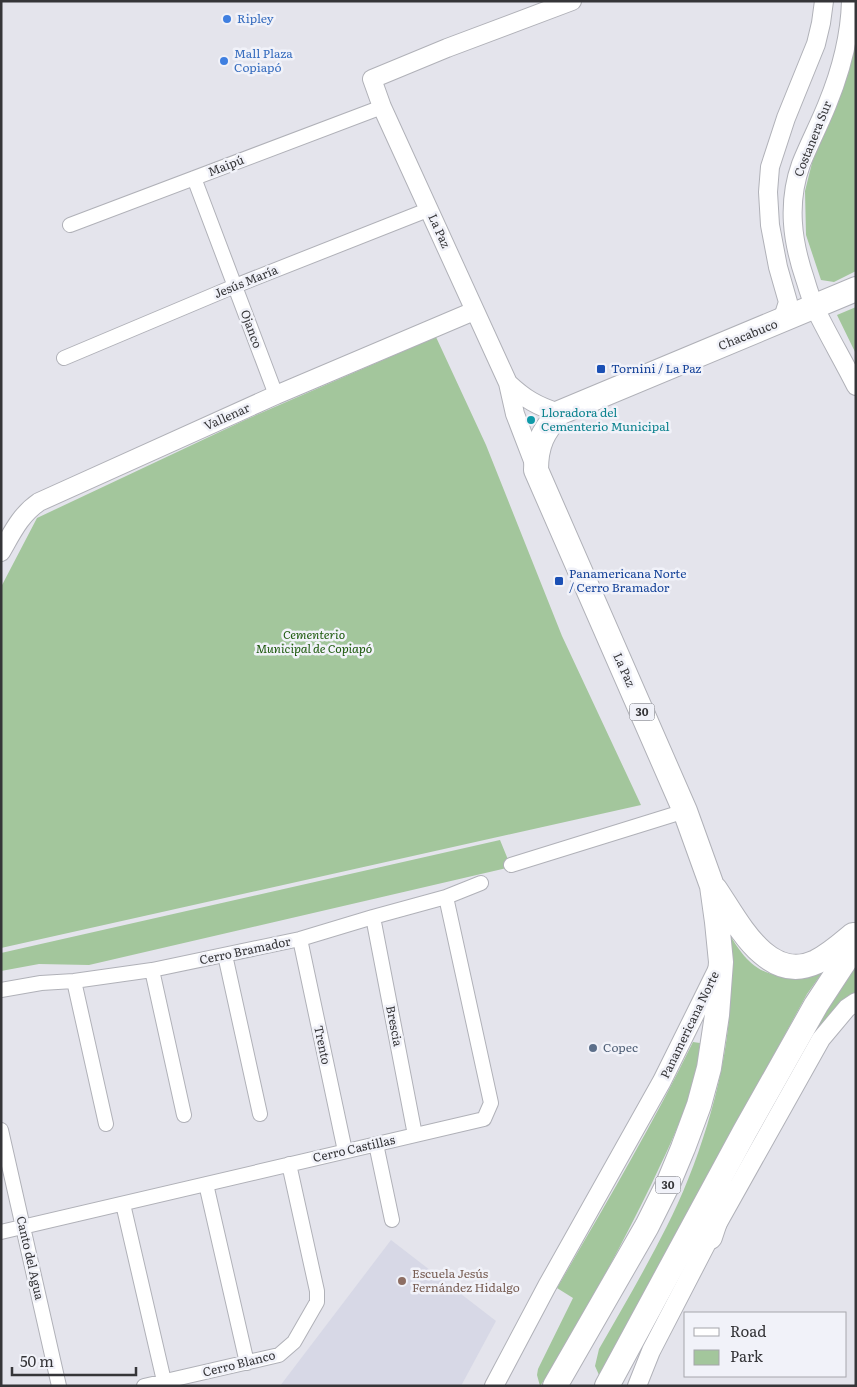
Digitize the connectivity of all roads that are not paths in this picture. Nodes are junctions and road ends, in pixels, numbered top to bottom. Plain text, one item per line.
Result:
1 (572, 1) edge
2 (824, 1) edge
3 (851, 1) edge
4 (382, 107) junction
5 (194, 178) junction
6 (430, 209) junction
7 (70, 225) dead end
8 (235, 286) junction
9 (856, 289) edge
10 (814, 307) junction
11 (474, 311) junction
12 (782, 321) junction
13 (64, 358) dead end
14 (508, 383) junction
15 (856, 386) edge
16 (276, 395) junction
17 (559, 413) junction
18 (536, 470) junction
19 (1, 552) edge
20 (685, 811) junction
21 (511, 865) dead end
22 (481, 883) dead end
23 (712, 886) junction
24 (446, 897) junction
25 (373, 917) junction
26 (856, 933) edge
27 (300, 939) junction
28 (856, 944) edge
29 (225, 955) junction
30 (720, 962) junction
31 (152, 970) junction
32 (74, 982) junction
33 (1, 990) edge
34 (856, 1002) edge
35 (260, 1114) dead end
36 (184, 1115) dead end
37 (106, 1124) dead end
38 (1, 1130) edge
39 (745, 1131) junction
40 (415, 1134) junction
41 (376, 1144) junction
42 (344, 1151) junction
43 (290, 1164) junction
44 (206, 1184) junction
45 (123, 1204) junction
46 (392, 1220) dead end
47 (23, 1227) junction
48 (1, 1232) edge
49 (710, 1237) junction
50 (610, 1291) junction
51 (248, 1363) junction
52 (164, 1381) junction
53 (59, 1386) edge
54 (144, 1386) edge
55 (494, 1386) edge
56 (555, 1386) edge
57 (575, 1386) edge
58 (607, 1386) edge
59 (637, 1386) edge

1 - 4 street, La Paz
2 - 12 street
3 - 10 street, Costanera Sur
4 - 5 street, Maipú
4 - 6 street, La Paz
5 - 7 street, Maipú
5 - 8 street, Ojanco
6 - 8 street, Jesús María
6 - 11 street, La Paz
8 - 13 street, Jesús María
8 - 16 street, Ojanco
9 - 10 highway, Chacabuco
10 - 12 highway, Chacabuco
10 - 15 street, Costanera Sur
11 - 14 street, La Paz
11 - 16 street, Vallenar
12 - 17 highway, Chacabuco
14 - 17 street, La Paz
14 - 18 street, La Paz
16 - 19 street, Vallenar
17 - 18 highway, 30
18 - 20 highway, La Paz / 30
20 - 21 street
20 - 23 highway, La Paz / 30
22 - 24 street, Cerro Bramador
23 - 26 highway
23 - 30 highway, La Paz / 30
24 - 25 street, Cerro Bramador
24 - 40 street, Cerro Castillas
25 - 27 street, Cerro Bramador
25 - 40 street, Brescia
27 - 29 street, Cerro Bramador
27 - 42 street, Trento
28 - 39 highway
29 - 31 street, Cerro Bramador
29 - 35 street
30 - 50 highway, Panamericana Norte / 30
30 - 55 street, Panamericana Norte
31 - 32 street, Cerro Bramador
31 - 36 street
32 - 33 street, Cerro Bramador
32 - 37 street
34 - 49 street
38 - 47 street, Canto del Agua
39 - 49 highway
39 - 58 highway
40 - 41 street, Cerro Castillas
41 - 42 street, Cerro Castillas
41 - 46 street
42 - 43 street, Cerro Castillas
43 - 44 street, Cerro Castillas
43 - 51 street, Cerro Blanco
44 - 45 street, Cerro Castillas
44 - 51 street
45 - 47 street, Cerro Castillas
45 - 52 street
47 - 48 street, Cerro Castillas
47 - 53 street, Canto del Agua
49 - 59 street
50 - 56 highway, Panamericana Norte / 30
50 - 57 highway
51 - 52 street, Cerro Blanco
52 - 54 street, Cerro Blanco

